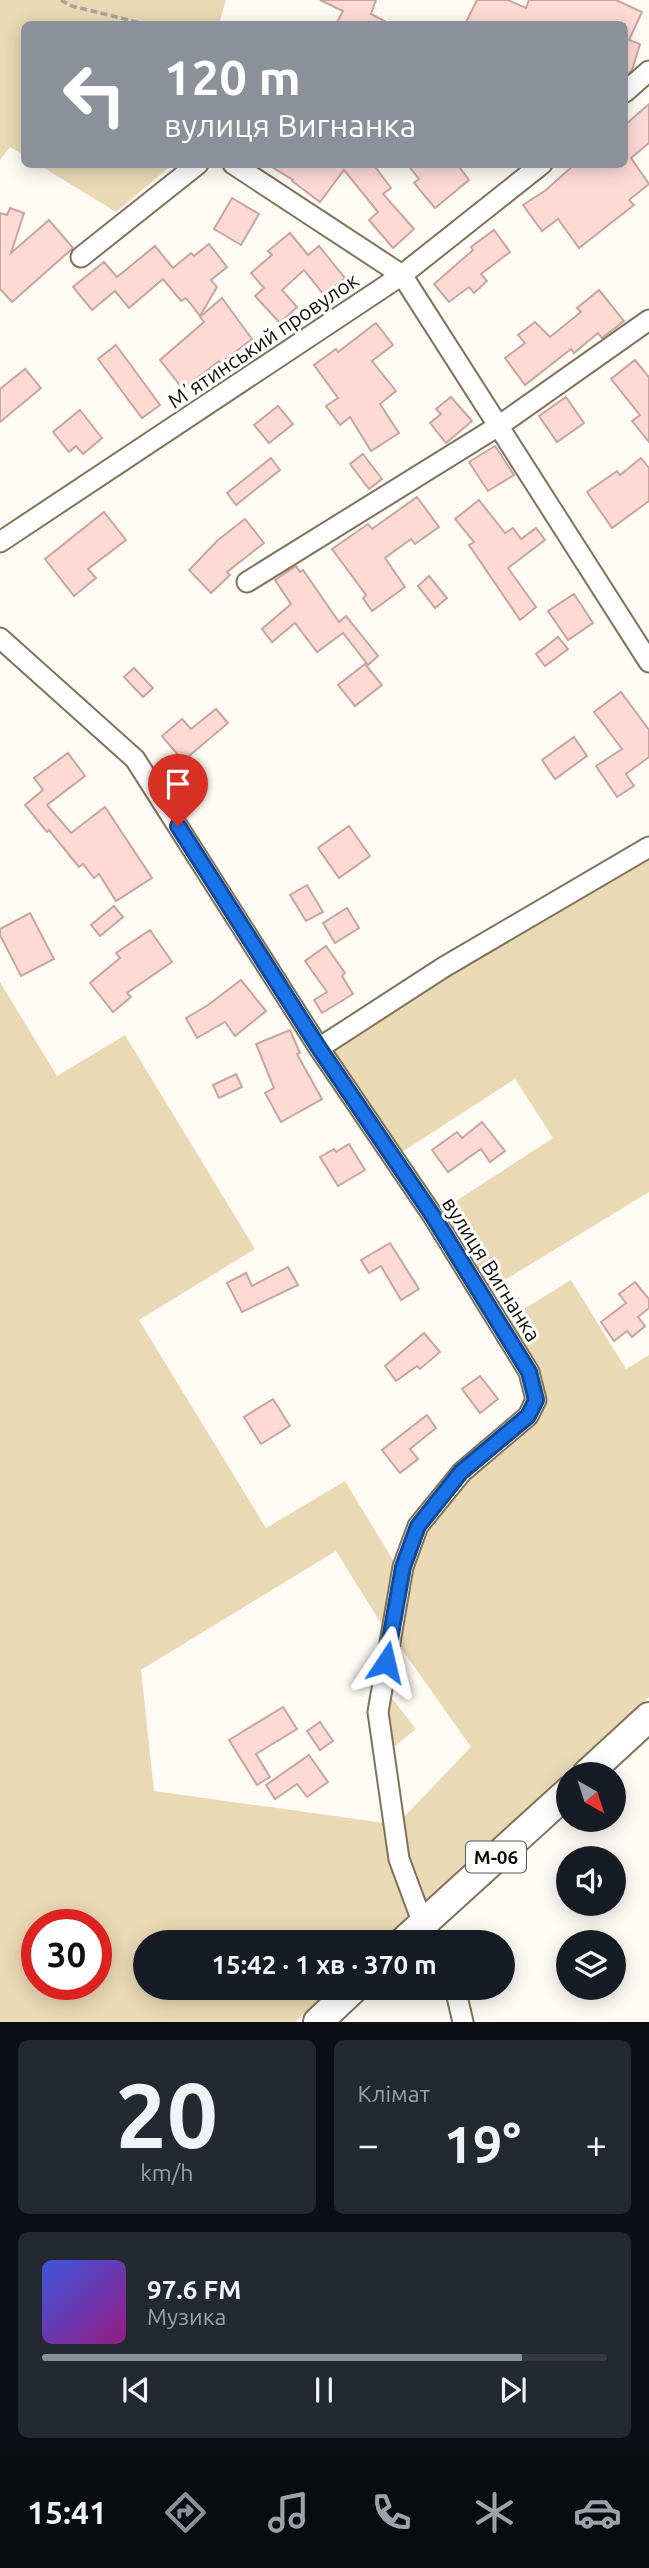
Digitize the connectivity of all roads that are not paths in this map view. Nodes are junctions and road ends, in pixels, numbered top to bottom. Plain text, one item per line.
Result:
1 (649, 71) edge
2 (628, 89) edge
3 (193, 168) edge
4 (239, 168) edge
5 (537, 168) edge
6 (81, 257) dead end
7 (402, 275) junction
8 (649, 320) edge
9 (499, 425) junction
10 (0, 542) edge
11 (247, 582) dead end
12 (0, 638) edge
13 (649, 662) edge
14 (649, 847) edge
15 (319, 1048) junction
16 (649, 1717) edge
17 (599, 1762) edge
18 (556, 1804) edge
19 (418, 1930) edge
20 (426, 1930) edge
21 (341, 2000) edge
22 (457, 2000) edge
23 (318, 2022) edge
24 (463, 2022) edge

1 - 2 street
3 - 6 street
4 - 7 street
5 - 7 street, Мʼятинський провулок
7 - 9 street
7 - 10 street, Мʼятинський провулок
8 - 9 street
9 - 11 street
9 - 13 street
12 - 15 street, вулиця Вигнанка
14 - 15 street
15 - 19 street, вулиця Вигнанка
16 - 17 highway
18 - 20 highway, М-06
21 - 23 highway
22 - 24 street

